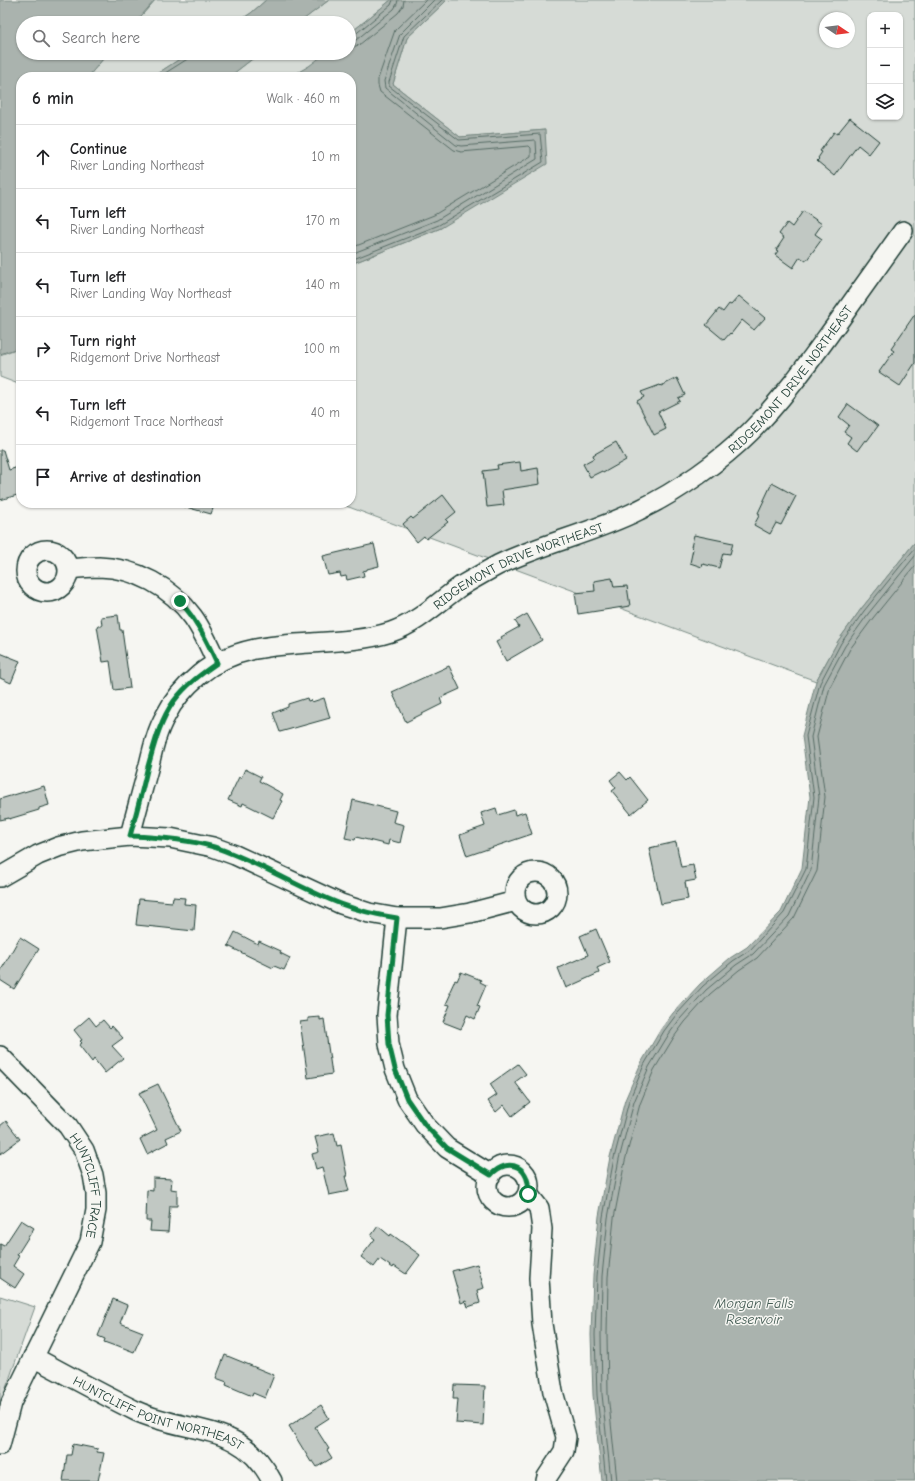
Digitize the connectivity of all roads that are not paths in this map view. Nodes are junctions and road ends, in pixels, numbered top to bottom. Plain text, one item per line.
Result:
1 (903, 231) dead end
2 (69, 569) dead end
3 (217, 663) junction
4 (130, 836) junction
5 (0, 877) edge
6 (516, 901) dead end
7 (397, 918) junction
8 (0, 1056) edge
9 (491, 1175) junction
10 (528, 1194) junction
11 (33, 1357) junction
12 (0, 1445) edge
13 (272, 1481) edge
14 (546, 1481) edge

1 - 3 street, RIDGEMONT DRIVE NORTHEAST
2 - 3 street
3 - 4 street, RIDGEMONT DRIVE NORTHEAST
4 - 5 street
4 - 7 street
6 - 7 street
7 - 9 street
8 - 11 street, HUNTCLIFF TRACE
9 - 10 street
9 - 10 street
10 - 14 street
11 - 12 street, HUNTCLIFF TRACE
11 - 13 street, HUNTCLIFF POINT NORTHEAST

